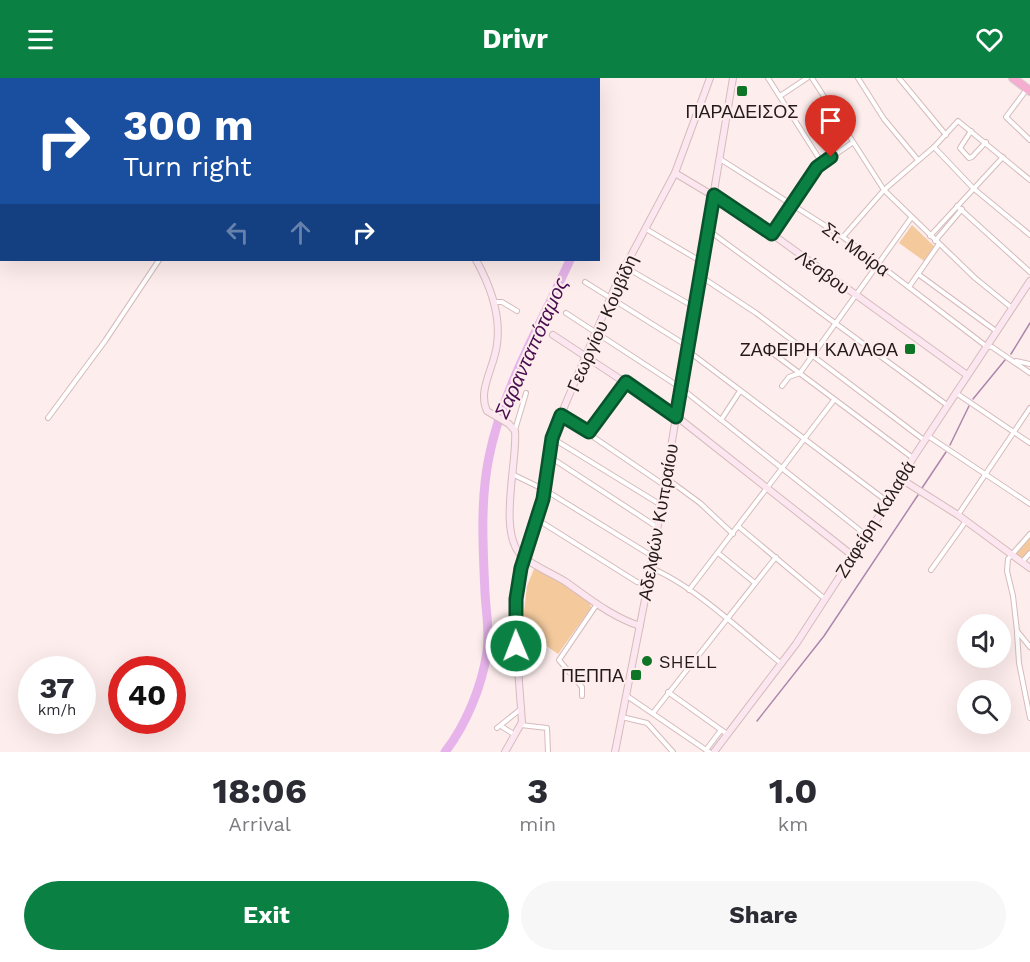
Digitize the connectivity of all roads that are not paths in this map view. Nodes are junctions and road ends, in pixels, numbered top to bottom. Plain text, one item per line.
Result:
1 (710, 78) edge
2 (733, 78) edge
3 (768, 78) edge
4 (807, 78) edge
5 (812, 78) edge
6 (858, 78) edge
7 (899, 78) edge
8 (1013, 78) edge
9 (1028, 90) edge
10 (780, 96) junction
11 (971, 131) junction
12 (946, 135) junction
13 (1030, 140) edge
14 (986, 142) junction
15 (852, 143) junction
16 (934, 147) junction
17 (1003, 157) junction
18 (720, 159) junction
19 (918, 160) junction
20 (822, 163) junction
21 (675, 173) junction
22 (1030, 180) edge
23 (973, 188) junction
24 (884, 189) junction
25 (714, 195) junction
26 (792, 204) junction
27 (957, 206) junction
28 (962, 209) junction
29 (911, 218) junction
30 (646, 229) junction
31 (708, 230) junction
32 (772, 234) junction
33 (1030, 235) edge
34 (930, 236) junction
35 (843, 237) junction
36 (937, 242) junction
37 (158, 261) edge
38 (477, 261) edge
39 (703, 263) junction
40 (878, 264) junction
41 (625, 267) junction
42 (1030, 272) edge
43 (918, 274) junction
44 (700, 276) junction
45 (1030, 281) edge
46 (585, 282) dead end
47 (909, 287) junction
48 (855, 296) junction
49 (611, 298) junction
50 (494, 302) junction
51 (694, 307) junction
52 (1012, 308) junction
53 (517, 311) dead end
54 (566, 313) dead end
55 (834, 325) junction
56 (598, 331) junction
57 (996, 331) junction
58 (553, 335) dead end
59 (688, 342) junction
60 (986, 346) junction
61 (688, 351) junction
62 (770, 351) dead end
63 (812, 354) junction
64 (587, 356) junction
65 (1012, 360) junction
66 (1030, 364) edge
67 (800, 373) junction
68 (1030, 373) edge
69 (967, 375) junction
70 (626, 382) junction
71 (782, 386) dead end
72 (681, 388) junction
73 (740, 391) junction
74 (956, 392) junction
75 (526, 393) dead end
76 (834, 400) junction
77 (948, 406) junction
78 (1030, 408) edge
79 (561, 415) junction
80 (676, 417) junction
81 (48, 418) dead end
82 (721, 420) junction
83 (515, 431) junction
84 (589, 432) junction
85 (1014, 432) junction
86 (552, 438) junction
87 (926, 438) junction
88 (805, 441) junction
89 (1030, 443) edge
90 (549, 457) junction
91 (913, 458) junction
92 (782, 470) junction
93 (511, 474) junction
94 (984, 474) junction
95 (901, 479) junction
96 (665, 481) junction
97 (545, 490) junction
98 (767, 490) junction
99 (888, 502) junction
100 (1030, 504) edge
101 (661, 505) junction
102 (958, 515) junction
103 (537, 519) junction
104 (966, 521) junction
105 (657, 527) junction
106 (739, 527) junction
107 (733, 534) junction
108 (1030, 534) edge
109 (866, 535) junction
110 (718, 553) junction
111 (1030, 553) edge
112 (1012, 554) junction
113 (652, 556) junction
114 (853, 556) junction
115 (776, 557) junction
116 (524, 558) junction
117 (1022, 562) junction
118 (650, 567) junction
119 (1030, 568) edge
120 (931, 570) dead end
121 (755, 583) junction
122 (648, 584) junction
123 (689, 590) junction
124 (826, 600) junction
125 (597, 604) junction
126 (726, 620) junction
127 (640, 626) junction
128 (1017, 631) junction
129 (1030, 647) edge
130 (783, 664) junction
131 (669, 692) junction
132 (626, 695) junction
133 (582, 696) dead end
134 (522, 708) junction
135 (653, 713) junction
136 (622, 717) junction
137 (1030, 718) edge
138 (520, 725) junction
139 (721, 730) junction
140 (728, 734) junction
141 (515, 735) junction
142 (707, 751) edge
143 (505, 752) edge
144 (548, 752) edge
145 (615, 752) edge
146 (673, 752) edge
147 (714, 752) edge

1 - 21 street, Γεωργίου Κουβίδη
2 - 18 street, Αδελφών Κυπραίου
3 - 10 street
4 - 10 street
5 - 15 street
6 - 19 street
7 - 12 street
8 - 9 highway
9 - 13 street
10 - 20 street
11 - 12 street
11 - 14 street
11 - 14 street
12 - 16 street
14 - 17 street
15 - 20 street
15 - 24 street
16 - 19 street
16 - 23 street
17 - 22 street
17 - 23 street
18 - 25 street, Αδελφών Κυπραίου
18 - 26 street, Στ. Μοίρα
19 - 24 street
20 - 26 street
21 - 25 street, Λέσβου
21 - 30 street, Γεωργίου Κουβίδη
23 - 27 street
23 - 33 street
24 - 29 street
24 - 35 street
25 - 31 street, Αδελφών Κυπραίου
25 - 32 street, Λέσβου
26 - 32 street
26 - 35 street, Στ. Μοίρα
27 - 28 street
27 - 34 street
28 - 36 street
28 - 42 street
29 - 34 street
29 - 40 street
30 - 39 street
30 - 41 street, Γεωργίου Κουβίδη
31 - 39 street, Αδελφών Κυπραίου
31 - 55 street
32 - 48 street, Λέσβου
34 - 36 street
35 - 40 street, Στ. Μοίρα
36 - 43 street
36 - 52 street
37 - 81 street
38 - 50 street
39 - 44 street, Αδελφών Κυπραίου
40 - 47 street, Στ. Μοίρα
40 - 48 street
41 - 49 street, Γεωργίου Κουβίδη
41 - 51 street
43 - 47 street
43 - 57 street
44 - 51 street, Αδελφών Κυπραίου
44 - 63 street
45 - 52 street, Ζαφείρη Καλαθά
46 - 49 street
47 - 60 street, Στ. Μοίρα
48 - 55 street
48 - 69 street, Λέσβου
49 - 56 street, Γεωργίου Κουβίδη
49 - 59 street
50 - 53 street
50 - 83 street
51 - 59 street, Αδελφών Κυπραίου
52 - 57 street, Ζαφείρη Καλαθά
54 - 56 street
55 - 63 street
55 - 77 street
56 - 64 street, Γεωργίου Κουβίδη
56 - 72 street
57 - 60 street, Ζαφείρη Καλαθά
58 - 64 street
59 - 61 street, Αδελφών Κυπραίου
60 - 65 street, Στ. Μοίρα
60 - 69 street, Ζαφείρη Καλαθά
61 - 72 street, Αδελφών Κυπραίου
61 - 73 street
62 - 67 street
63 - 67 street
63 - 87 street
64 - 70 street
64 - 79 street, Γεωργίου Κουβίδη
65 - 66 street
65 - 68 street
67 - 71 street
67 - 76 street
69 - 74 street, Ζαφείρη Καλαθά
70 - 80 street
70 - 84 street
72 - 80 street, Αδελφών Κυπραίου
72 - 82 street
73 - 82 street
73 - 88 street
74 - 77 street, Ζαφείρη Καλαθά
74 - 85 street
75 - 83 street
76 - 88 street
76 - 91 street
77 - 87 street, Ζαφείρη Καλαθά
78 - 85 street
79 - 84 street
79 - 86 street, Γεωργίου Κουβίδη
80 - 96 street, Αδελφών Κυπραίου
80 - 98 street
82 - 92 street
83 - 93 street
84 - 96 street
85 - 89 street
85 - 94 street
86 - 90 street, Γεωργίου Κουβίδη
86 - 101 street
87 - 91 street, Ζαφείρη Καλαθά
87 - 94 street
88 - 92 street
88 - 99 street
90 - 97 street, Γεωργίου Κουβίδη
90 - 105 street
91 - 95 street, Ζαφείρη Καλαθά
92 - 98 street
92 - 109 street
93 - 97 street
93 - 116 street
94 - 100 street
94 - 102 street
95 - 99 street, Ζαφείρη Καλαθά
95 - 102 street
96 - 101 street, Αδελφών Κυπραίου
96 - 107 street
97 - 103 street, Γεωργίου Κουβίδη
97 - 113 street
98 - 106 street
98 - 114 street
99 - 109 street, Ζαφείρη Καλαθά
101 - 105 street, Αδελφών Κυπραίου
102 - 104 street
103 - 116 street, Γεωργίου Κουβίδη
103 - 122 street
104 - 112 street
104 - 120 street
105 - 113 street, Αδελφών Κυπραίου
106 - 107 street
106 - 115 street
107 - 110 street
108 - 112 street
109 - 114 street, Ζαφείρη Καλαθά
110 - 121 street
110 - 123 street
111 - 117 street
112 - 117 street
112 - 128 street
113 - 118 street, Αδελφών Κυπραίου
114 - 124 street, Ζαφείρη Καλαθά
115 - 121 street
115 - 124 street
116 - 125 street
116 - 134 street, Γεωργίου Κουβίδη
117 - 119 street
118 - 122 street, Αδελφών Κυπραίου
118 - 123 street
121 - 126 street
122 - 127 street, Αδελφών Κυπραίου
123 - 126 street
124 - 130 street, Ζαφείρη Καλαθά
125 - 127 street
125 - 133 street
126 - 130 street
126 - 131 street
127 - 132 street, Αδελφών Κυπραίου
128 - 129 street
128 - 137 street
130 - 140 street, Ζαφείρη Καλαθά
131 - 135 street
131 - 139 street
132 - 135 street
132 - 136 street, Αδελφών Κυπραίου
134 - 138 street, Γεωργίου Κουβίδη
134 - 141 street
135 - 142 street
136 - 145 street, Αδελφών Κυπραίου
136 - 146 street
138 - 141 street, Γεωργίου Κουβίδη
138 - 144 street
139 - 140 street
139 - 142 street
140 - 147 street, Ζαφείρη Καλαθά
141 - 143 street, Γεωργίου Κουβίδη

